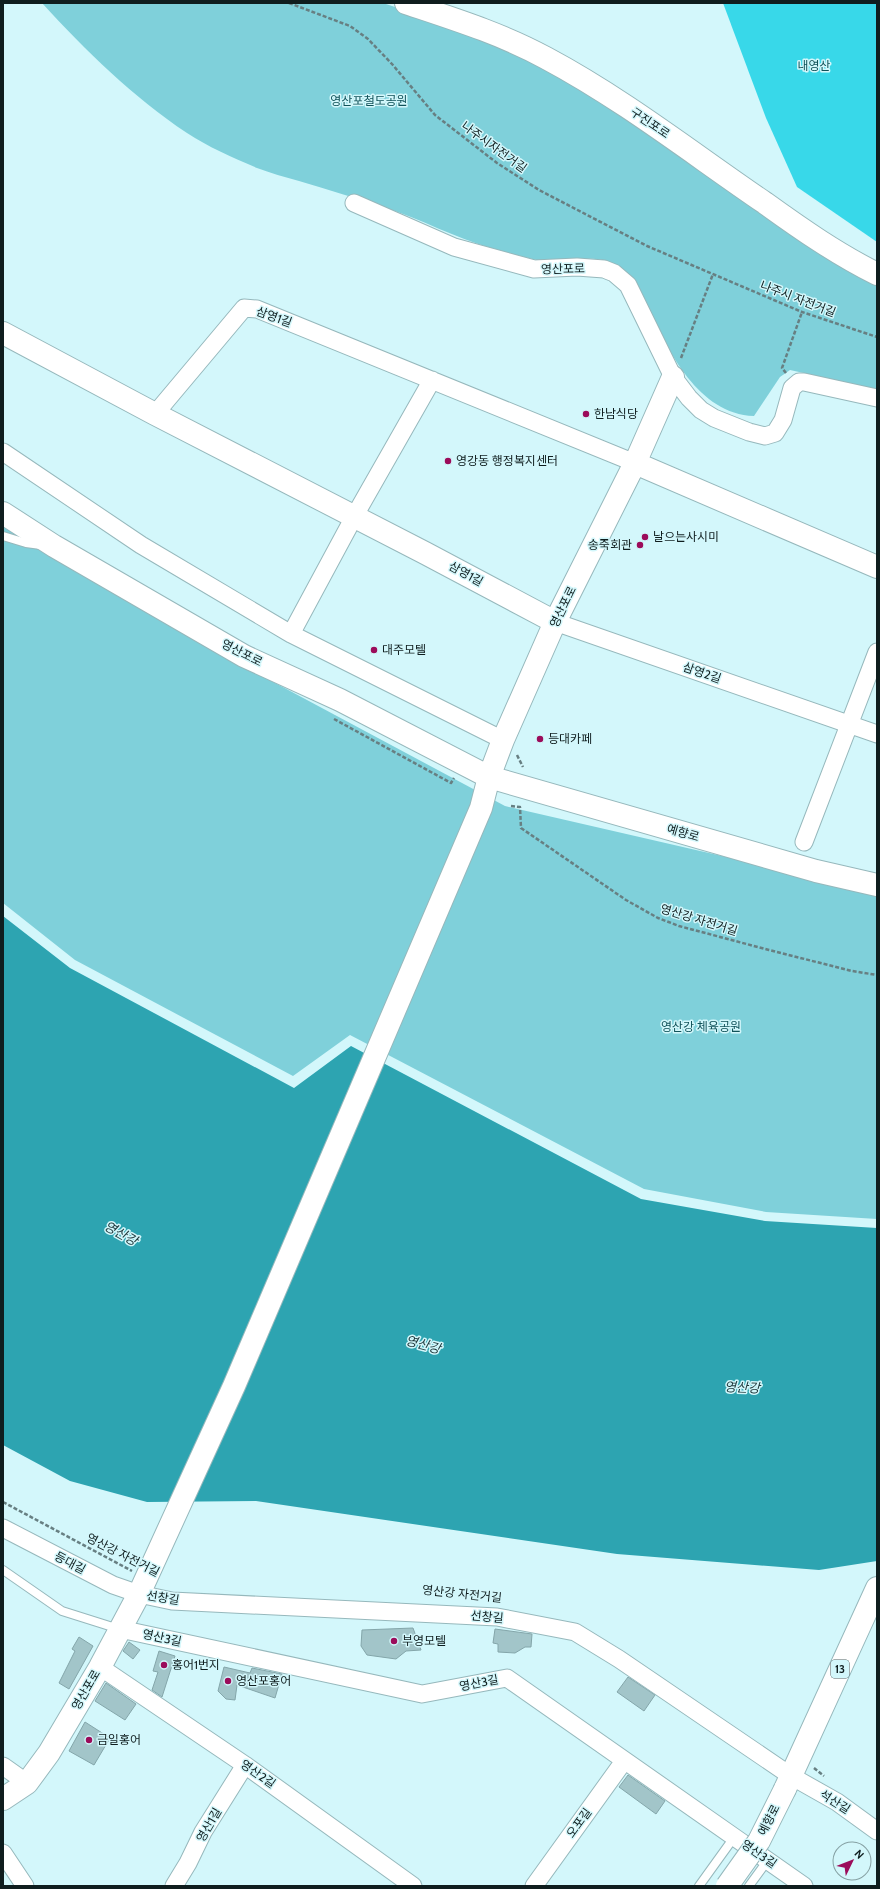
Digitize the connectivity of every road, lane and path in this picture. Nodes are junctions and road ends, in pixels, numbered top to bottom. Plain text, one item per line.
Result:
1 (289, 3) edge
2 (406, 3) edge
3 (354, 203) dead end
4 (713, 274) junction
5 (877, 274) edge
6 (802, 312) junction
7 (3, 333) edge
8 (877, 337) edge
9 (673, 377) junction
10 (432, 380) junction
11 (794, 385) junction
12 (877, 398) edge
13 (155, 414) junction
14 (3, 452) edge
15 (635, 463) junction
16 (3, 513) edge
17 (354, 517) junction
18 (3, 536) edge
19 (54, 546) junction
20 (877, 568) edge
21 (555, 622) junction
22 (291, 634) junction
23 (877, 652) edge
24 (849, 724) junction
25 (877, 734) edge
26 (504, 740) junction
27 (489, 778) junction
28 (511, 806) dead end
29 (804, 842) dead end
30 (877, 885) edge
31 (877, 975) edge
32 (3, 1502) edge
33 (3, 1528) edge
34 (3, 1570) edge
35 (144, 1580) junction
36 (877, 1588) edge
37 (120, 1629) junction
38 (100, 1667) junction
39 (624, 1761) junction
40 (245, 1765) junction
41 (3, 1766) edge
42 (794, 1769) junction
43 (828, 1780) dead end
44 (27, 1782) junction
45 (3, 1799) edge
46 (877, 1831) edge
47 (735, 1836) junction
48 (3, 1853) edge
49 (768, 1860) junction
50 (26, 1886) edge
51 (174, 1886) edge
52 (413, 1886) edge
53 (534, 1886) edge
54 (699, 1886) edge
55 (727, 1886) edge
56 (749, 1886) edge
57 (804, 1886) edge

1 - 4 path, 나주시자전거길
2 - 5 street, 구진포로
3 - 9 street, 영산포로
4 - 6 path, 나주시 자전거길
4 - 9 path
6 - 8 path, 나주시 자전거길
6 - 11 path
7 - 13 street, 삼영1길
9 - 11 street, 영산포로
9 - 15 street, 영산포로
10 - 13 street, 삼영1길
10 - 15 street, 삼영1길
10 - 17 street
11 - 12 street
13 - 17 street, 삼영1길
14 - 22 street
15 - 20 street
15 - 21 street, 영산포로
16 - 19 street, 영산포로
17 - 21 street, 삼영1길
17 - 22 street
18 - 19 lane
19 - 27 street, 영산포로
21 - 24 street, 삼영2길
21 - 26 street, 영산포로
22 - 26 street
23 - 24 street
24 - 25 street, 삼영2길
24 - 29 street
26 - 27 street, 영산포로
27 - 30 street, 예향로
27 - 35 street, 영산포로
28 - 31 path, 영산강 자전거길
32 - 35 path, 영산강 자전거길
33 - 35 street, 등대길
34 - 37 lane
35 - 37 street, 영산포로
35 - 42 street, 선창길
36 - 42 street, 13
37 - 38 street, 영산포로
37 - 39 street, 영산3길
38 - 40 street, 영산2길
38 - 44 street, 영산포로
39 - 47 street, 영산3길
39 - 53 street, 오포길
40 - 51 street, 영산1길
40 - 52 street, 영산2길
41 - 44 street
42 - 43 path
42 - 46 street, 석산길
42 - 55 street, 예향로 / 13, bridge
44 - 45 street, 영산포로
47 - 49 street, 영산3길
47 - 54 lane
48 - 50 street
49 - 56 lane
49 - 57 street, 영산3길

